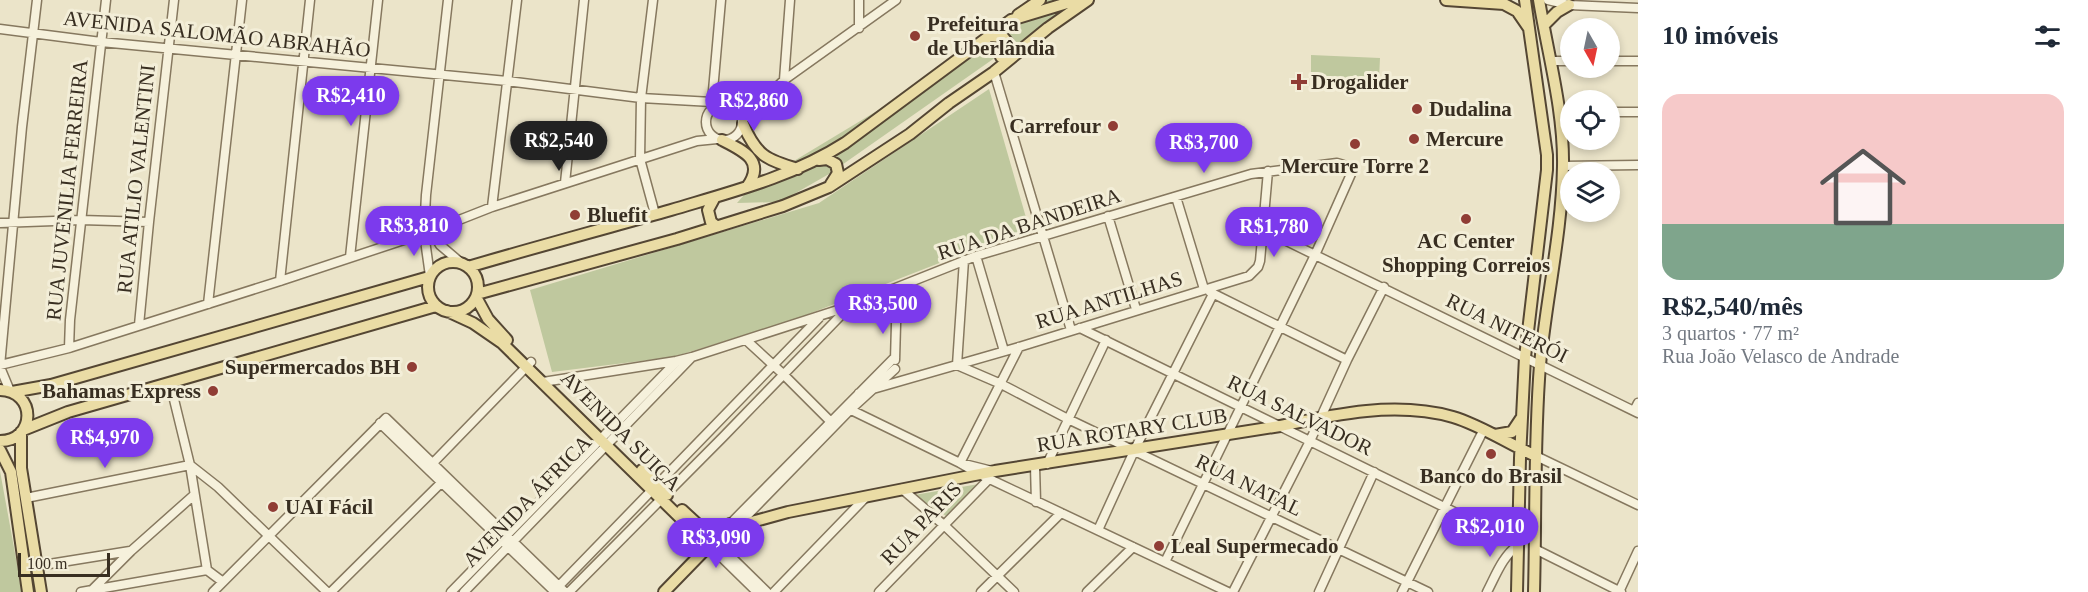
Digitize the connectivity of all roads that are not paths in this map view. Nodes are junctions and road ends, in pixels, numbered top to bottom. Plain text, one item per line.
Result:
1 (37, 0) edge
2 (106, 0) edge
3 (174, 0) edge
4 (242, 0) edge
5 (310, 0) edge
6 (378, 0) edge
7 (448, 0) edge
8 (517, 0) edge
9 (584, 0) edge
10 (653, 0) edge
11 (721, 0) edge
12 (790, 0) edge
13 (859, 0) edge
14 (896, 0) edge
15 (1040, 0) edge
16 (1077, 0) edge
17 (1088, 0) edge
18 (1097, 0) edge
19 (1446, 0) edge
20 (1525, 0) edge
21 (1534, 0) edge
22 (1548, 0) edge
23 (1475, 1) edge
24 (1584, 3) edge
25 (1540, 5) edge
26 (1569, 5) junction
27 (1638, 8) edge
28 (1011, 20) junction
29 (1544, 25) junction
30 (859, 28) junction
31 (0, 29) edge
32 (1531, 30) junction
33 (33, 33) junction
34 (990, 36) junction
35 (101, 42) junction
36 (168, 47) junction
37 (1020, 49) junction
38 (236, 54) junction
39 (304, 60) junction
40 (1560, 60) edge
41 (1550, 61) junction
42 (1620, 61) edge
43 (1638, 61) edge
44 (371, 67) junction
45 (994, 72) junction
46 (441, 76) junction
47 (507, 81) junction
48 (780, 84) junction
49 (575, 89) junction
50 (641, 98) junction
51 (949, 103) junction
52 (713, 104) junction
53 (734, 106) junction
54 (1620, 112) edge
55 (1638, 112) edge
56 (743, 122) junction
57 (707, 126) junction
58 (720, 139) junction
59 (697, 141) junction
60 (845, 143) junction
61 (640, 159) junction
62 (818, 160) junction
63 (1563, 162) edge
64 (1620, 165) edge
65 (1638, 165) edge
66 (798, 169) junction
67 (857, 169) junction
68 (1268, 171) junction
69 (565, 183) junction
70 (747, 187) junction
71 (829, 187) junction
72 (715, 197) junction
73 (1176, 197) junction
74 (492, 207) junction
75 (1560, 208) edge
76 (655, 214) junction
77 (1108, 216) junction
78 (81, 220) junction
79 (149, 222) junction
80 (0, 223) edge
81 (12, 223) junction
82 (716, 226) junction
83 (1262, 229) junction
84 (428, 232) junction
85 (1043, 237) junction
86 (1315, 255) junction
87 (976, 256) junction
88 (350, 257) junction
89 (964, 260) junction
90 (464, 265) junction
91 (430, 276) junction
92 (280, 281) junction
93 (1384, 287) junction
94 (897, 289) junction
95 (1204, 290) junction
96 (1214, 294) junction
97 (476, 296) junction
98 (208, 303) junction
99 (850, 306) junction
100 (442, 308) junction
101 (1136, 309) junction
102 (821, 316) junction
103 (139, 325) junction
104 (1279, 327) junction
105 (1080, 328) junction
106 (1071, 330) junction
107 (746, 340) junction
108 (1106, 340) junction
109 (1019, 347) junction
110 (69, 348) junction
111 (1004, 351) junction
112 (692, 357) junction
113 (895, 357) junction
114 (1526, 357) junction
115 (1347, 360) junction
116 (676, 362) junction
117 (1540, 364) junction
118 (529, 365) junction
119 (957, 365) junction
120 (0, 366) edge
121 (774, 366) junction
122 (895, 369) junction
123 (1173, 373) junction
124 (783, 374) junction
125 (547, 381) junction
126 (170, 383) junction
127 (895, 383) junction
128 (1001, 384) junction
129 (873, 389) junction
130 (7, 391) edge
131 (859, 393) junction
132 (1240, 406) junction
133 (848, 408) junction
134 (1637, 409) edge
135 (1321, 417) junction
136 (1522, 417) junction
137 (1068, 419) junction
138 (833, 424) junction
139 (1280, 426) junction
140 (1484, 429) junction
141 (22, 431) junction
142 (1226, 435) junction
143 (1495, 435) junction
144 (606, 440) junction
145 (0, 441) edge
146 (1310, 441) junction
147 (1135, 449) junction
148 (1521, 449) junction
149 (0, 450) edge
150 (1536, 456) junction
151 (960, 463) junction
152 (1047, 464) junction
153 (190, 465) junction
154 (430, 465) junction
155 (1035, 466) junction
156 (1374, 472) junction
157 (988, 475) junction
158 (445, 479) junction
159 (1203, 483) junction
160 (655, 488) junction
161 (902, 489) junction
162 (194, 495) junction
163 (663, 496) junction
164 (866, 496) junction
165 (26, 498) junction
166 (1036, 502) junction
167 (1638, 505) edge
168 (1444, 507) junction
169 (1061, 513) junction
170 (1272, 516) junction
171 (733, 525) junction
172 (945, 526) junction
173 (1098, 530) junction
174 (270, 536) junction
175 (508, 541) junction
176 (1518, 541) junction
177 (714, 545) junction
178 (1133, 547) junction
179 (1339, 548) junction
180 (1535, 549) junction
181 (131, 551) junction
182 (1638, 551) edge
183 (583, 561) junction
184 (1165, 562) junction
185 (37, 566) junction
186 (592, 568) junction
187 (207, 570) junction
188 (998, 575) junction
189 (223, 582) junction
190 (1407, 582) junction
191 (91, 591) edge
192 (559, 591) edge
193 (28, 592) edge
194 (41, 592) edge
195 (81, 592) edge
196 (213, 592) edge
197 (328, 592) edge
198 (451, 592) edge
199 (464, 592) edge
200 (664, 592) edge
201 (674, 592) edge
202 (757, 592) edge
203 (767, 592) edge
204 (774, 592) edge
205 (879, 592) edge
206 (981, 592) edge
207 (1014, 592) edge
208 (1087, 592) edge
209 (1228, 592) edge
210 (1233, 592) edge
211 (1319, 592) edge
212 (1402, 592) edge
213 (1428, 592) edge
214 (1487, 592) edge
215 (1517, 592) edge
216 (1534, 592) edge
217 (1619, 592) edge

1 - 33 street
2 - 35 street, RUA JUVENILIA FERREIRA
3 - 36 street, RUA ATILIO VALENTINI
4 - 38 street
5 - 39 street
6 - 44 street
7 - 46 street
8 - 47 street
9 - 49 street
10 - 50 street
11 - 52 street
12 - 48 street
13 - 30 street
14 - 30 street
15 - 28 main road
16 - 28 main road
17 - 37 main road
18 - 37 main road
19 - 23 main road
20 - 32 main road
21 - 25 main road
22 - 26 street
23 - 32 main road
24 - 26 street
24 - 27 street
25 - 29 main road
26 - 29 main road
28 - 34 main road
29 - 41 main road
30 - 48 street
31 - 33 street, AVENIDA SALOMÃO ABRAHÃO
32 - 114 main road
33 - 35 street, AVENIDA SALOMÃO ABRAHÃO
33 - 81 street
34 - 51 main road
34 - 60 main road
35 - 36 street, AVENIDA SALOMÃO ABRAHÃO
35 - 78 street, RUA JUVENILIA FERREIRA
36 - 38 street, AVENIDA SALOMÃO ABRAHÃO
36 - 79 street, RUA ATILIO VALENTINI
37 - 45 main road
38 - 39 street, AVENIDA SALOMÃO ABRAHÃO
38 - 98 street
39 - 44 street, AVENIDA SALOMÃO ABRAHÃO
39 - 92 street
40 - 41 street
41 - 63 main road
42 - 43 street
44 - 46 street, AVENIDA SALOMÃO ABRAHÃO
44 - 88 street
45 - 51 main road
45 - 85 street
46 - 47 street, AVENIDA SALOMÃO ABRAHÃO
46 - 84 street
47 - 49 street, AVENIDA SALOMÃO ABRAHÃO
47 - 74 street
48 - 53 street
48 - 56 street
49 - 50 street, AVENIDA SALOMÃO ABRAHÃO
49 - 69 street
50 - 52 street, AVENIDA SALOMÃO ABRAHÃO
50 - 61 street
51 - 67 main road
52 - 53 street
52 - 57 street
53 - 56 street
54 - 55 street
56 - 58 street
56 - 66 main road
57 - 58 street
57 - 59 street
58 - 59 street
58 - 70 main road
59 - 61 street
60 - 62 main road
60 - 67 main road
61 - 69 street
61 - 76 street
62 - 66 main road
62 - 71 main road
64 - 65 street
66 - 70 main road
67 - 71 main road
68 - 73 street, RUA DA BANDEIRA
68 - 83 street, RUA ANTILHAS
68 - 86 street, RUA DA BANDEIRA
69 - 74 street
70 - 72 main road
71 - 82 main road
72 - 76 main road
72 - 82 main road
73 - 77 street, RUA DA BANDEIRA
73 - 95 street
74 - 84 street
75 - 117 main road
76 - 90 main road
77 - 85 street, RUA DA BANDEIRA
77 - 101 street
78 - 79 street
78 - 81 street
78 - 110 street, RUA JUVENILIA FERREIRA
79 - 103 street, RUA ATILIO VALENTINI
80 - 81 street
81 - 120 street
82 - 97 main road
83 - 86 street, RUA NITERÓI
83 - 95 street, RUA ANTILHAS
84 - 88 street
84 - 90 street
84 - 91 street
85 - 87 street, RUA DA BANDEIRA
85 - 106 street
86 - 93 street, RUA NITERÓI
86 - 104 street
87 - 89 street, RUA DA BANDEIRA
87 - 111 street
88 - 92 street
89 - 94 street, RUA DA BANDEIRA
89 - 119 street
90 - 91 main road
90 - 97 main road
91 - 100 main road
91 - 130 main road
92 - 98 street
93 - 114 street, RUA NITERÓI
93 - 115 street
94 - 99 street, RUA DA BANDEIRA
94 - 113 street
95 - 96 street
95 - 101 street, RUA ANTILHAS
96 - 104 street
96 - 123 street
97 - 100 main road
97 - 118 main road, AVENIDA SUIÇA
98 - 103 street
99 - 102 street, RUA DA BANDEIRA
99 - 124 street
100 - 118 main road, AVENIDA SUIÇA
100 - 126 main road
101 - 105 street, RUA ANTILHAS
102 - 107 street, RUA DA BANDEIRA
102 - 121 street
103 - 110 street
104 - 115 street
104 - 132 street
105 - 106 street, RUA ANTILHAS
105 - 108 street, RUA SALVADOR
106 - 109 street, RUA ANTILHAS
107 - 112 street, RUA DA BANDEIRA
107 - 121 street
108 - 123 street, RUA SALVADOR
108 - 137 street
109 - 111 street, RUA ANTILHAS
109 - 128 street
110 - 120 street
111 - 119 street, RUA ANTILHAS
112 - 116 street, RUA DA BANDEIRA
112 - 144 street, AVENIDA ÁFRICA
113 - 122 street
113 - 131 street
114 - 117 street, RUA NITERÓI
114 - 136 main road
115 - 135 street
116 - 125 street, RUA DA BANDEIRA
116 - 144 street, AVENIDA ÁFRICA
117 - 134 street, RUA NITERÓI
117 - 150 main road
118 - 125 main road, AVENIDA SUIÇA
118 - 154 street
119 - 127 street, RUA ANTILHAS
119 - 128 street, RUA NATAL
120 - 130 street
121 - 124 street
121 - 160 street
122 - 127 street
122 - 129 street
123 - 132 street, RUA SALVADOR
123 - 147 street
124 - 138 street
124 - 163 street
125 - 144 main road, AVENIDA SUIÇA
126 - 141 main road
126 - 153 street
127 - 129 street, RUA ANTILHAS
128 - 137 street, RUA NATAL
128 - 151 street
129 - 131 street, RUA ANTILHAS
129 - 133 street
130 - 141 main road
131 - 133 street
132 - 139 street, RUA SALVADOR
132 - 142 street
133 - 138 street
133 - 151 street
135 - 139 main road, RUA ROTARY CLUB
135 - 140 main road, RUA ROTARY CLUB
135 - 146 street
136 - 143 main road
136 - 148 main road
137 - 147 street, RUA NATAL
137 - 152 street
138 - 171 street
139 - 142 main road, RUA ROTARY CLUB
139 - 146 street, RUA SALVADOR
140 - 143 main road, RUA ROTARY CLUB
140 - 168 street
141 - 145 main road
141 - 165 main road
142 - 147 main road, RUA ROTARY CLUB
142 - 159 street
143 - 148 main road, RUA ROTARY CLUB
144 - 160 main road, AVENIDA SUIÇA
144 - 175 street, AVENIDA ÁFRICA
146 - 156 street, RUA SALVADOR
146 - 170 street
147 - 152 main road, RUA ROTARY CLUB
147 - 159 street, RUA NATAL
147 - 173 street
148 - 150 main road, RUA ROTARY CLUB
148 - 176 main road
149 - 193 main road
150 - 167 street
150 - 180 main road
151 - 157 street
151 - 157 street
152 - 155 main road, RUA ROTARY CLUB
153 - 162 street
153 - 165 street
153 - 174 street
154 - 158 street
154 - 174 street
155 - 157 main road, RUA ROTARY CLUB
155 - 166 street
156 - 168 street, RUA SALVADOR
156 - 179 street
157 - 161 main road, RUA ROTARY CLUB
157 - 166 street
157 - 172 street, RUA PARIS
158 - 175 street
158 - 197 street
159 - 170 street, RUA NATAL
159 - 184 street
160 - 163 main road, AVENIDA SUIÇA
160 - 183 street
161 - 164 main road, RUA ROTARY CLUB
161 - 172 street
162 - 181 street
162 - 187 street
163 - 177 main road, AVENIDA SUIÇA
163 - 186 street
164 - 171 main road, RUA ROTARY CLUB
164 - 204 street
165 - 185 main road
166 - 169 street
168 - 176 street, RUA SALVADOR
168 - 190 street
169 - 173 street
169 - 188 street
170 - 179 street, RUA NATAL
170 - 210 street
171 - 177 main road
172 - 188 street
172 - 205 street, RUA PARIS
173 - 178 street
174 - 189 street
174 - 197 street
175 - 192 street
175 - 198 street, AVENIDA ÁFRICA
175 - 199 street, AVENIDA ÁFRICA
176 - 214 street
176 - 215 main road
177 - 200 main road
177 - 201 main road
177 - 202 street, AVENIDA SUIÇA
177 - 203 street, AVENIDA SUIÇA
178 - 184 street
178 - 208 street
179 - 190 street, RUA NATAL
179 - 211 street
180 - 216 main road
180 - 217 street
181 - 185 street
181 - 191 street
182 - 217 street
183 - 186 street
183 - 192 street
184 - 209 street
185 - 194 main road
186 - 192 street
187 - 189 street
187 - 191 street
188 - 206 street
188 - 207 street
189 - 196 street
190 - 212 street
190 - 213 street, RUA NATAL
191 - 195 street

